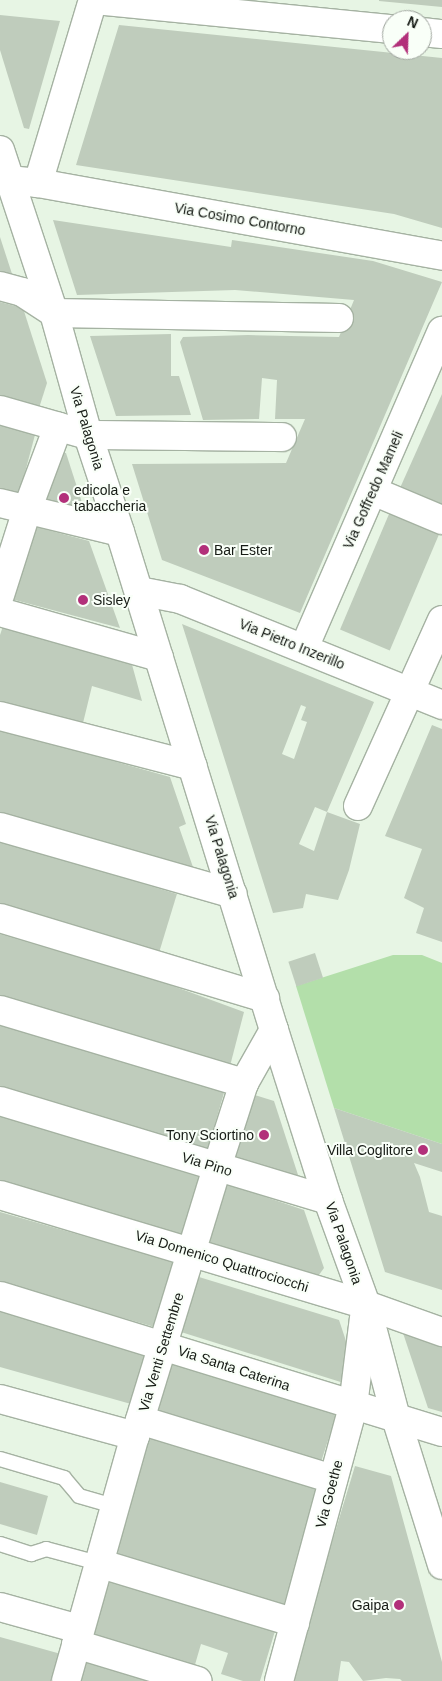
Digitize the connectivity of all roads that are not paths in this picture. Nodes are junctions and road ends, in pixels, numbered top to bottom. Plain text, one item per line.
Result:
1 (94, 0) edge
2 (382, 28) edge
3 (0, 150) edge
4 (5, 180) edge
5 (38, 182) junction
6 (442, 256) edge
7 (0, 286) edge
8 (54, 313) junction
9 (339, 318) dead end
10 (439, 344) edge
11 (0, 410) edge
12 (58, 427) junction
13 (88, 435) junction
14 (282, 437) dead end
15 (373, 491) junction
16 (0, 503) edge
17 (27, 510) junction
18 (442, 520) edge
19 (120, 532) junction
20 (138, 591) junction
21 (0, 595) edge
22 (0, 612) edge
23 (442, 620) edge
24 (304, 648) junction
25 (159, 657) junction
26 (410, 692) junction
27 (442, 705) edge
28 (0, 716) edge
29 (194, 766) junction
30 (358, 806) dead end
31 (0, 827) edge
32 (233, 894) junction
33 (0, 918) edge
34 (265, 998) junction
35 (0, 1010) edge
36 (274, 1030) junction
37 (244, 1083) junction
38 (0, 1102) edge
39 (217, 1166) junction
40 (0, 1195) edge
41 (328, 1200) junction
42 (191, 1252) junction
43 (0, 1296) edge
44 (366, 1305) junction
45 (442, 1332) edge
46 (163, 1345) junction
47 (0, 1399) edge
48 (353, 1406) junction
49 (396, 1418) junction
50 (138, 1428) junction
51 (442, 1432) edge
52 (0, 1459) edge
53 (333, 1479) junction
54 (115, 1506) junction
55 (0, 1544) edge
56 (98, 1563) junction
57 (442, 1565) edge
58 (0, 1607) edge
59 (294, 1623) junction
60 (78, 1637) junction
61 (66, 1681) edge
62 (198, 1681) edge
63 (279, 1681) edge

1 - 2 street
1 - 5 street
3 - 4 street, Via Palagonia
4 - 5 street, Via Cosimo Contorno
4 - 8 street, Via Palagonia
5 - 6 street, Via Cosimo Contorno
7 - 8 street
8 - 9 street
8 - 13 street, Via Palagonia
10 - 15 street, Via Goffredo Mameli
11 - 12 street
12 - 13 street
12 - 17 street
13 - 14 street
13 - 19 street, Via Palagonia
15 - 18 street
15 - 24 street, Via Goffredo Mameli
16 - 17 street
17 - 19 street
17 - 21 street
19 - 20 street, Via Palagonia
20 - 24 street, Via Pietro Inzerillo
20 - 25 street, Via Palagonia
22 - 25 street
23 - 26 street
24 - 26 street, Via Pietro Inzerillo
25 - 29 street, Via Palagonia
26 - 27 street, Via Pietro Inzerillo
26 - 30 street
28 - 29 street
29 - 32 street, Via Palagonia
31 - 32 street
32 - 34 street, Via Palagonia
33 - 34 street
34 - 36 street, Via Palagonia
35 - 37 street
36 - 37 street, Via Venti Settembre
36 - 41 street, Via Palagonia
37 - 39 street, Via Venti Settembre
38 - 39 street, Via Pino
39 - 41 street, Via Pino
39 - 42 street, Via Venti Settembre
40 - 42 street, Via Domenico Quattrociocchi
41 - 44 street, Via Palagonia
42 - 44 street, Via Domenico Quattrociocchi
42 - 46 street, Via Venti Settembre
43 - 46 street, Via Santa Caterina
44 - 45 street, Via Domenico Quattrociocchi
44 - 48 street, Via Goethe
44 - 49 street, Via Palagonia
46 - 48 street, Via Santa Caterina
46 - 50 street, Via Venti Settembre
47 - 50 street
48 - 49 street, Via Santa Caterina
48 - 53 street, Via Goethe
49 - 51 street, Via Santa Caterina
49 - 57 street, Via Palagonia
50 - 53 street
50 - 54 street, Via Venti Settembre
52 - 54 lane
53 - 59 street, Via Goethe
54 - 56 street, Via Venti Settembre
55 - 56 lane
56 - 59 street
56 - 60 street, Via Venti Settembre
58 - 60 street
59 - 63 street, Via Goethe
60 - 61 street, Via Venti Settembre
60 - 62 street

